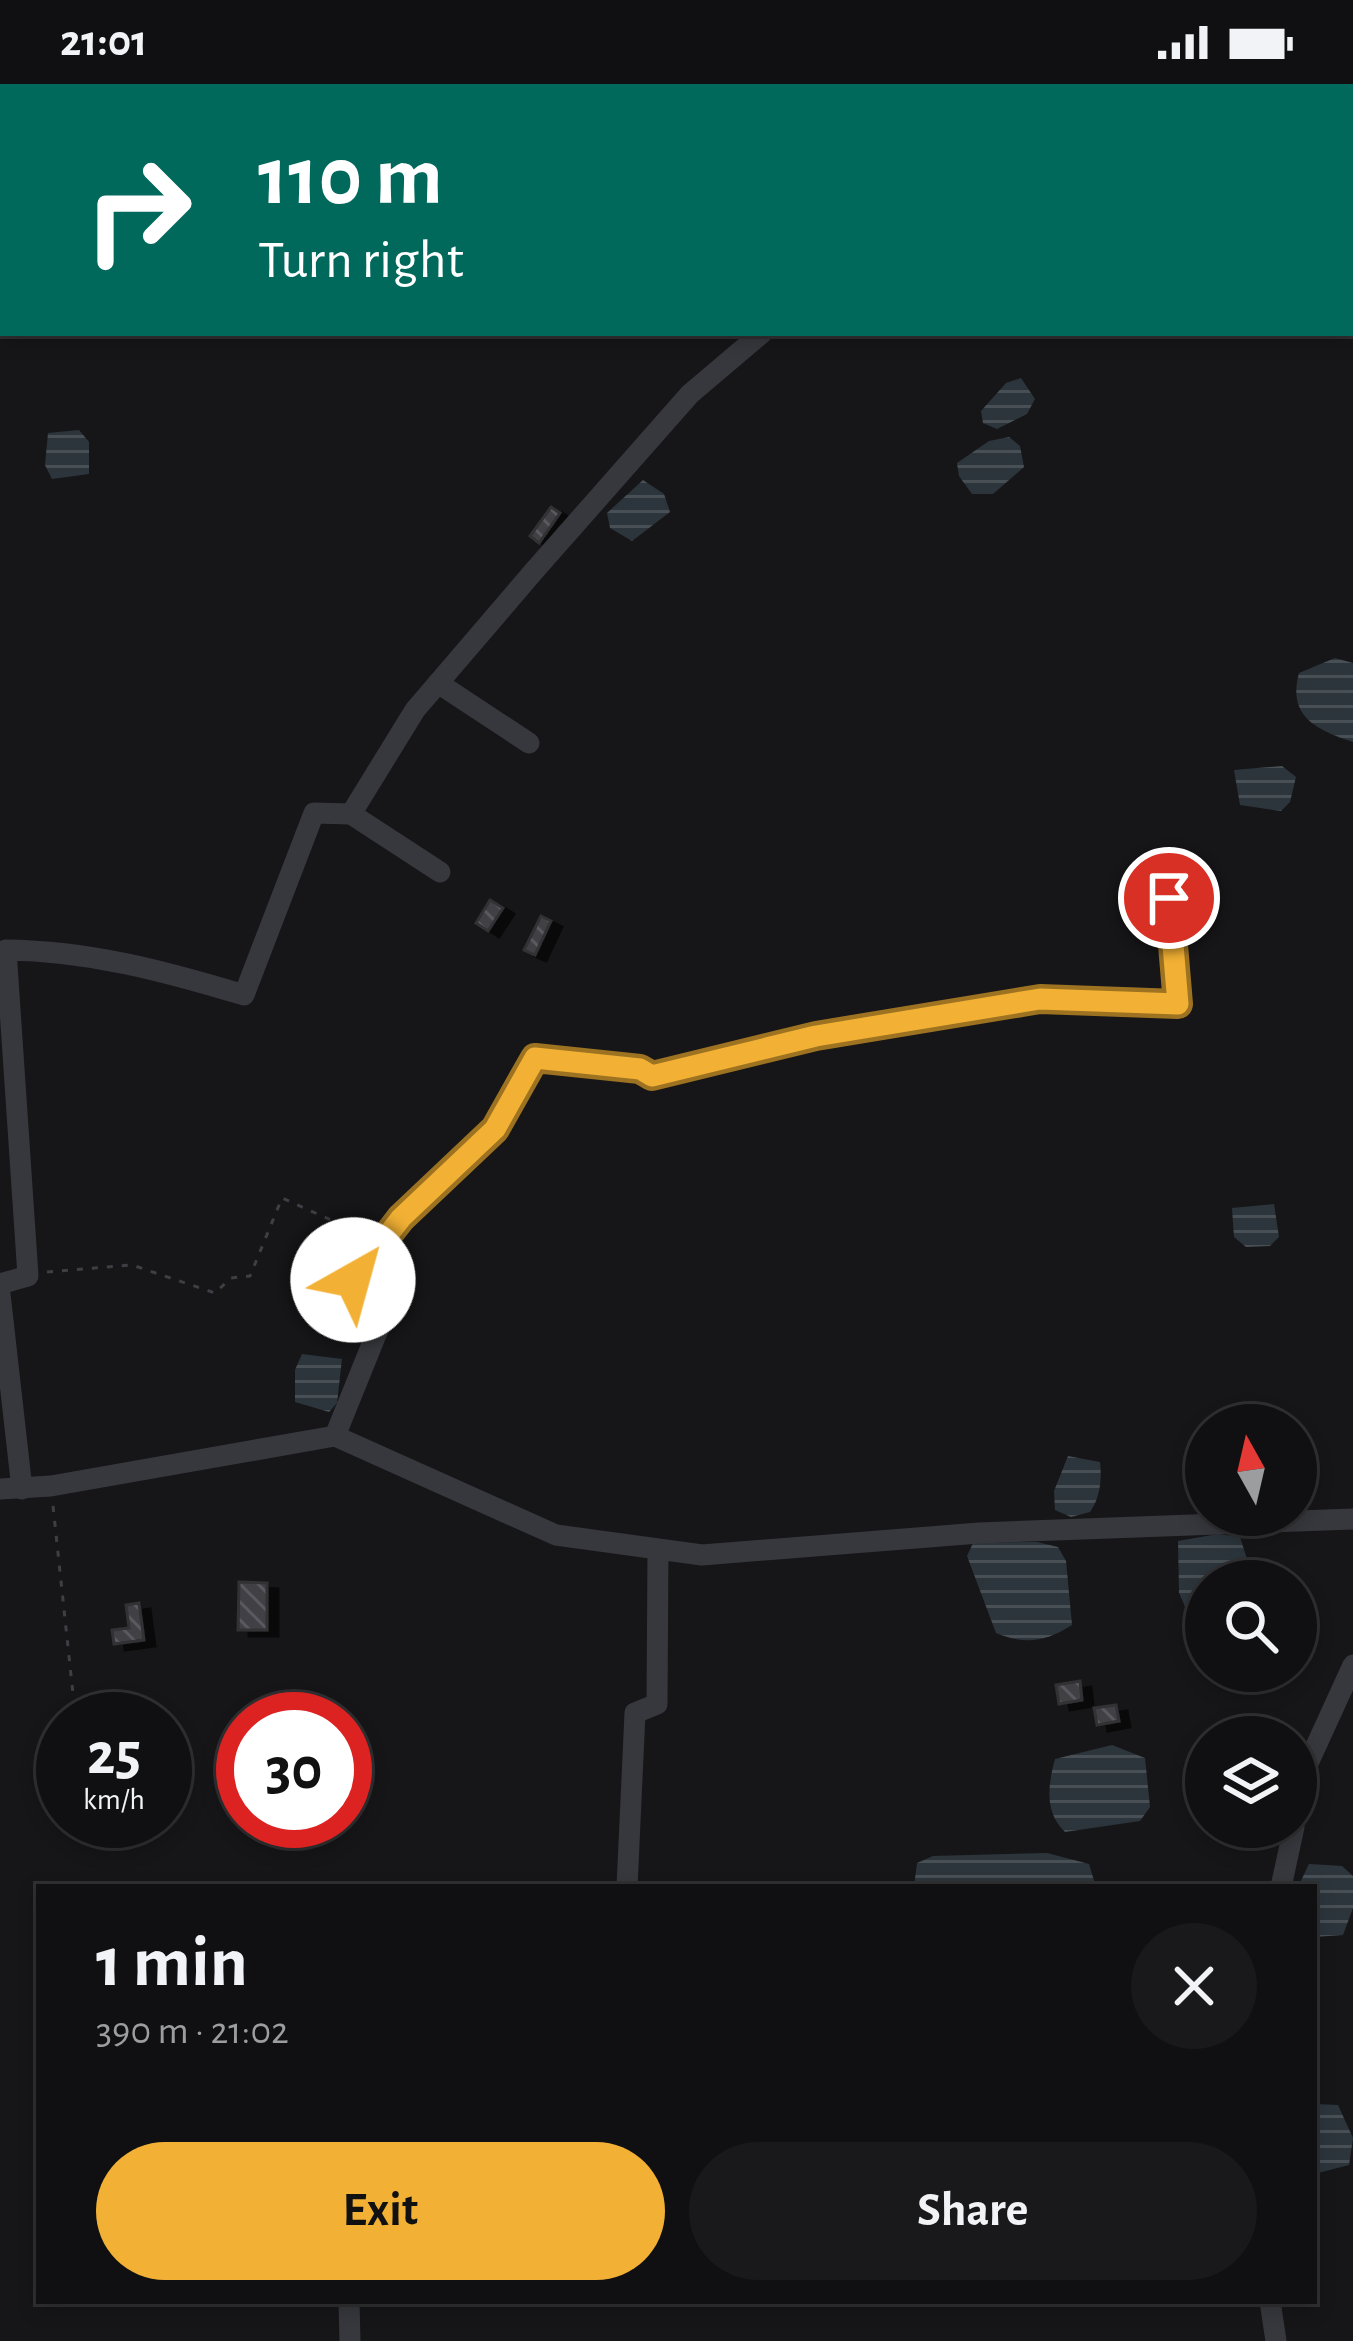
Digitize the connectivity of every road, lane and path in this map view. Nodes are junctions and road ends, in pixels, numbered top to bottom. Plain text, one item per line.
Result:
1 (758, 336) edge
2 (438, 683) junction
3 (529, 742) dead end
4 (351, 814) junction
5 (440, 872) dead end
6 (1169, 898) dead end
7 (382, 1243) junction
8 (28, 1276) junction
9 (0, 1284) edge
10 (0, 1294) edge
11 (335, 1436) junction
12 (51, 1486) junction
13 (11, 1489) edge
14 (1353, 1520) edge
15 (658, 1549) junction
16 (1353, 1665) edge
17 (73, 1692) edge
18 (1317, 1744) edge
19 (1289, 1848) edge
20 (627, 1884) edge
21 (1282, 1884) edge
22 (349, 2304) edge
23 (1270, 2304) edge
24 (350, 2341) edge
25 (1276, 2341) edge

1 - 2 street
2 - 3 street
2 - 4 street
4 - 5 street
4 - 8 street
6 - 7 street
7 - 8 path
7 - 11 street
8 - 9 street
10 - 13 street
11 - 12 street
11 - 15 street
12 - 13 street
12 - 17 path
14 - 15 street
15 - 20 street
16 - 18 street
19 - 21 street
22 - 24 street
23 - 25 street

